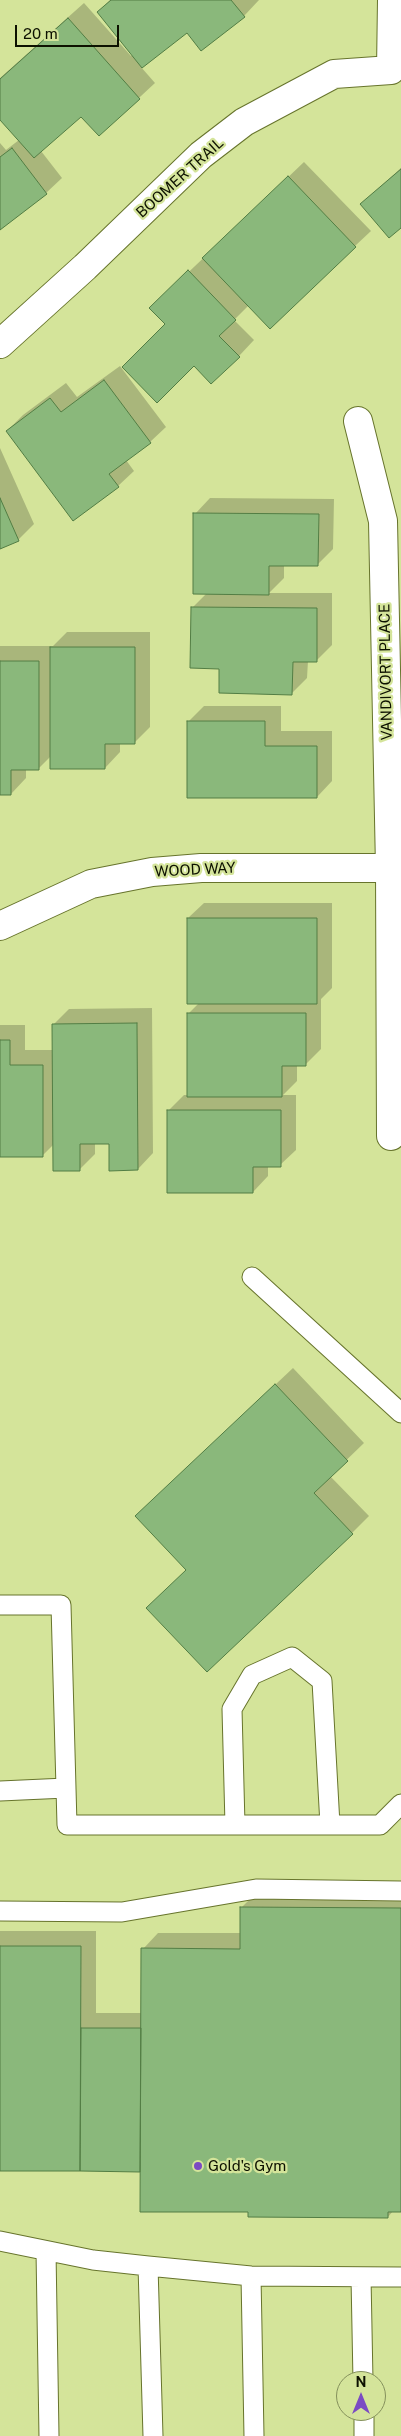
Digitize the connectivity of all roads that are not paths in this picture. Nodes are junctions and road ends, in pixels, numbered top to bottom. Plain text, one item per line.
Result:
1 (392, 0) edge
2 (0, 344) edge
3 (358, 421) dead end
4 (396, 868) edge
5 (0, 926) edge
6 (391, 1136) dead end
7 (252, 1276) dead end
8 (401, 1412) edge
9 (0, 1605) edge
10 (66, 1788) junction
11 (0, 1791) edge
12 (401, 1804) edge
13 (235, 1825) junction
14 (330, 1825) junction
15 (401, 1891) edge
16 (0, 1911) edge
17 (0, 2241) edge
18 (46, 2251) junction
19 (148, 2266) junction
20 (251, 2276) junction
21 (361, 2277) junction
22 (401, 2277) edge
23 (363, 2371) edge
24 (364, 2421) edge
25 (49, 2436) edge
26 (153, 2436) edge
27 (254, 2436) edge
28 (364, 2436) edge

1 - 2 street, BOOMER TRAIL
3 - 4 street, VANDIVORT PLACE
4 - 5 street, WOOD WAY
4 - 6 street, VANDIVORT PLACE
7 - 8 lane
9 - 10 lane
10 - 11 lane
10 - 13 lane
12 - 14 lane
13 - 14 lane
13 - 14 lane
15 - 16 lane
17 - 18 lane
18 - 19 lane
18 - 25 lane
19 - 20 lane
19 - 26 lane
20 - 21 lane
20 - 27 lane
21 - 22 lane
21 - 23 lane
24 - 28 lane

